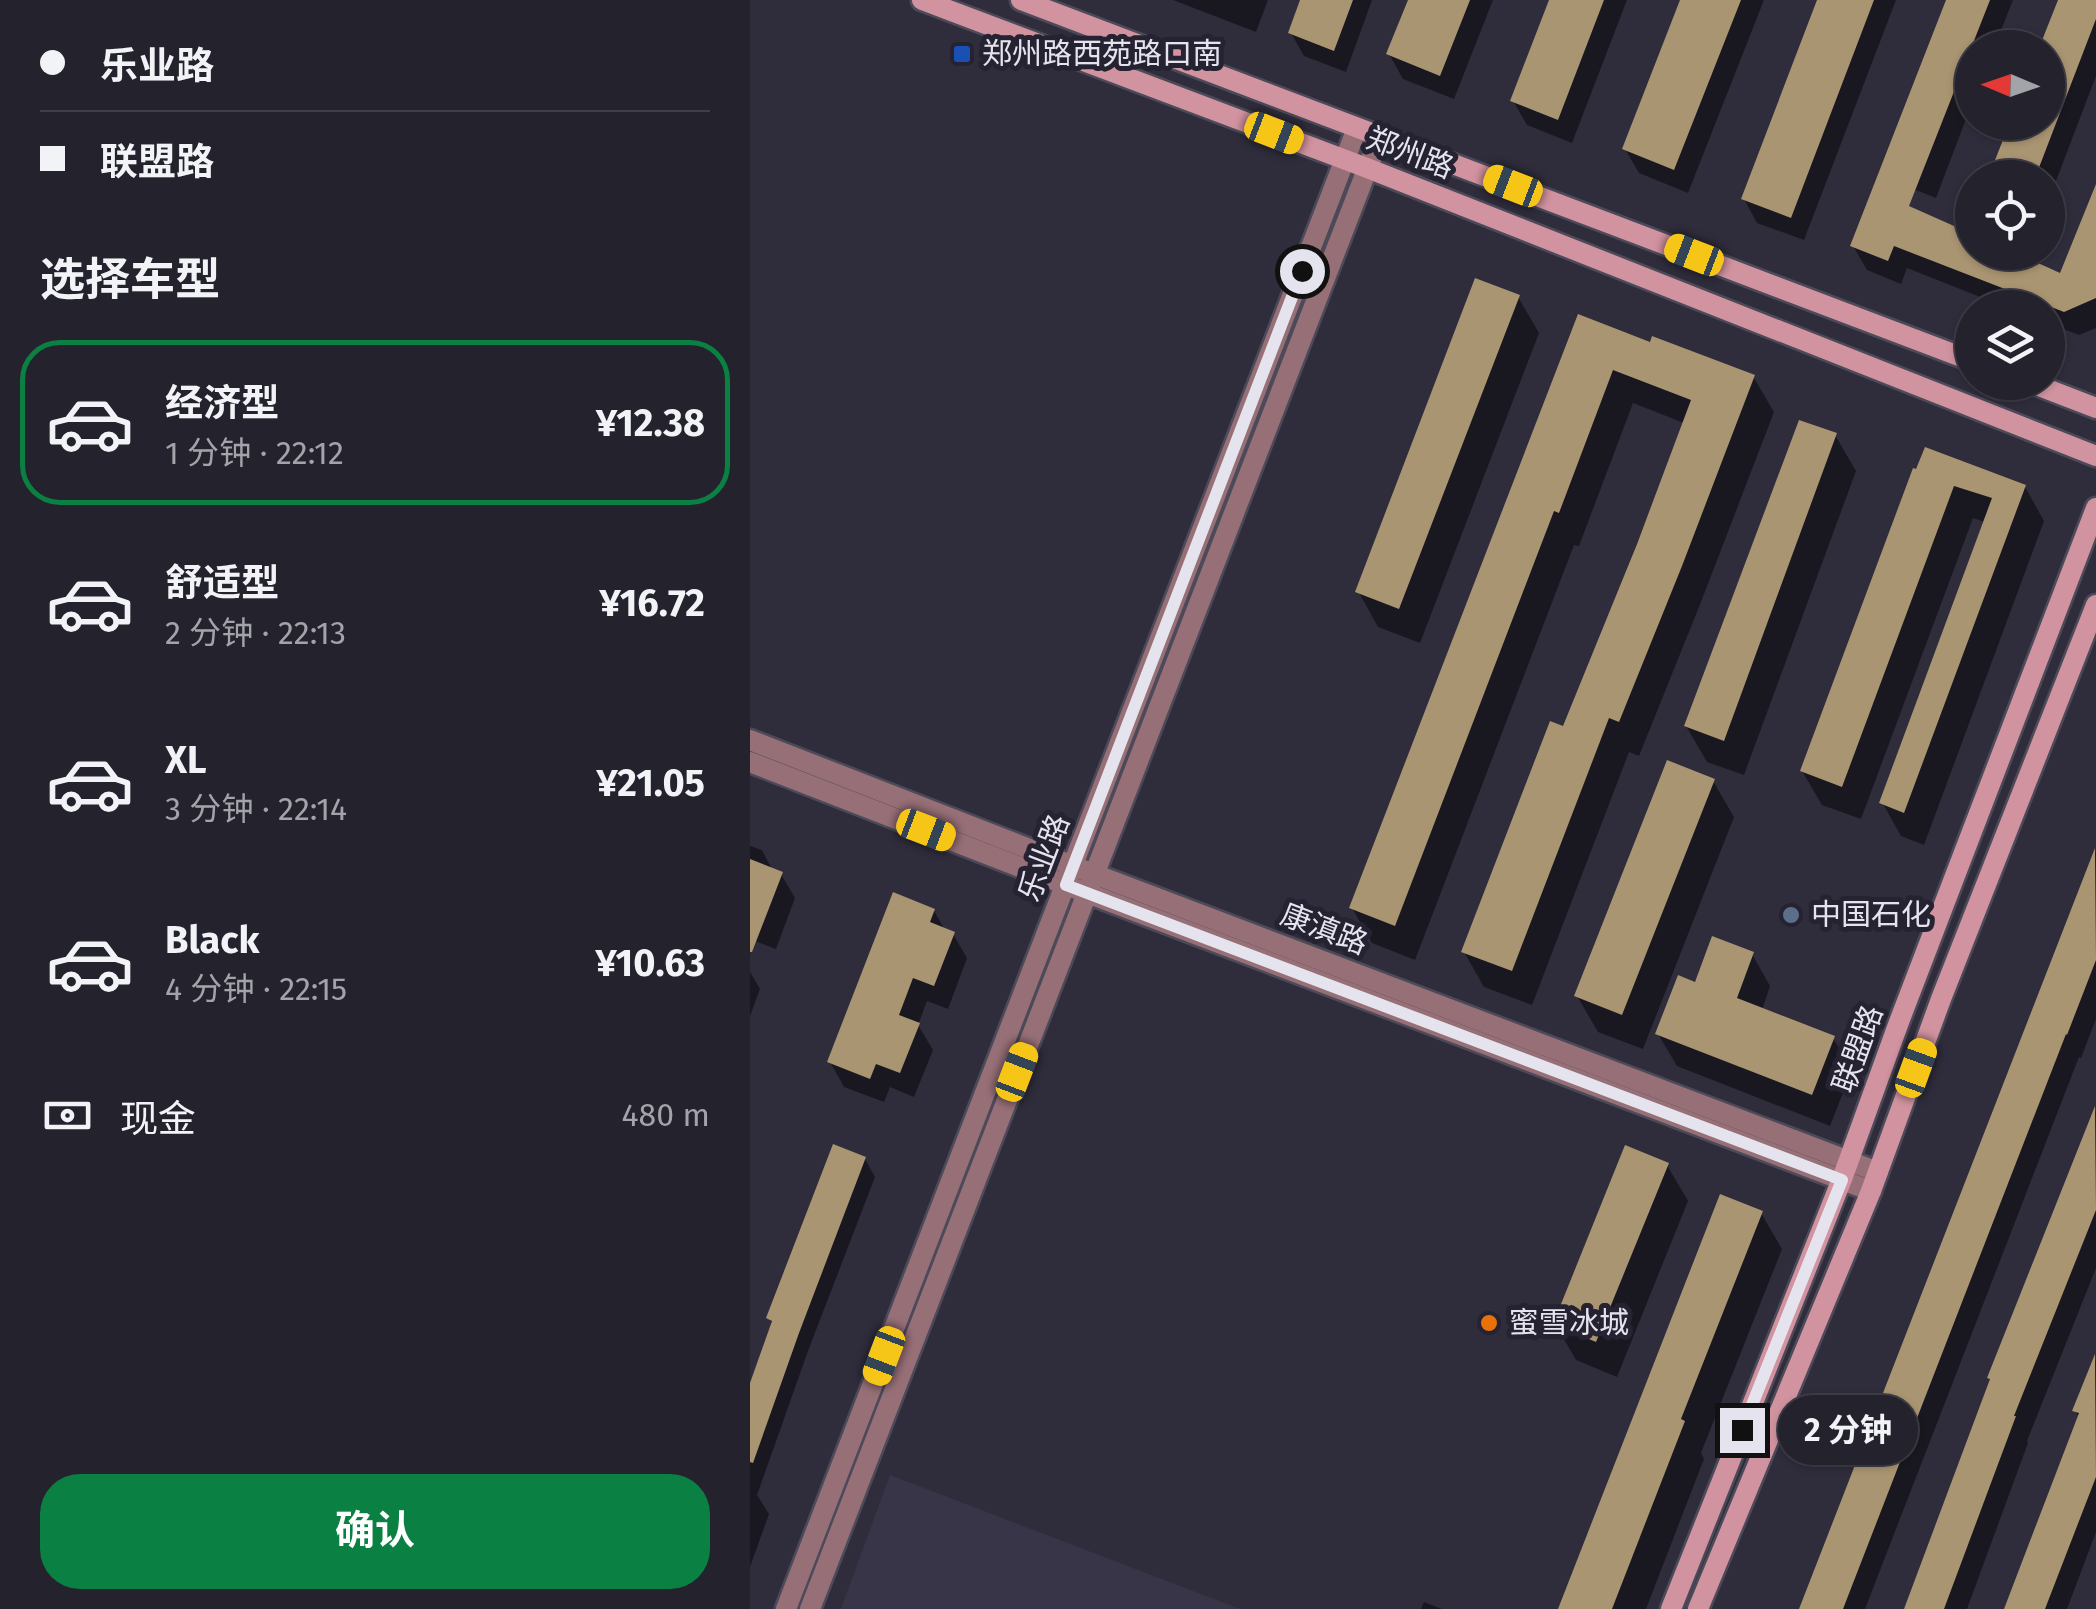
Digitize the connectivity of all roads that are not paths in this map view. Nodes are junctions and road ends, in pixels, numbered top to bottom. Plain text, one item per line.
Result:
1 (922, 0) edge
2 (1020, 0) edge
3 (1358, 128) junction
4 (1380, 136) junction
5 (1344, 160) junction
6 (1367, 168) junction
7 (1955, 355) edge
8 (2065, 396) edge
9 (2096, 408) edge
10 (2096, 456) edge
11 (2096, 508) edge
12 (2096, 605) edge
13 (750, 740) edge
14 (750, 762) edge
15 (1080, 879) junction
16 (1845, 1170) junction
17 (1874, 1181) junction
18 (786, 1609) edge
19 (810, 1609) edge
20 (1671, 1609) edge
21 (1698, 1609) edge

1 - 5 street, 郑州路
2 - 3 street, 郑州路
3 - 4 street, 郑州路
3 - 5 street, 乐业路
4 - 6 street, 乐业路
4 - 7 street, 郑州路
5 - 6 street, 郑州路
5 - 15 street, 乐业路
6 - 10 street, 郑州路
6 - 15 street, 乐业路
8 - 9 street
11 - 16 street, 联盟路
12 - 17 street, 联盟路
13 - 15 street, 康滇路
14 - 15 street, 康滇路
15 - 16 street, 康滇路
15 - 18 street, 乐业路
15 - 19 street, 乐业路
16 - 17 street, 康滇路
16 - 20 street, 联盟路
17 - 21 street, 联盟路

